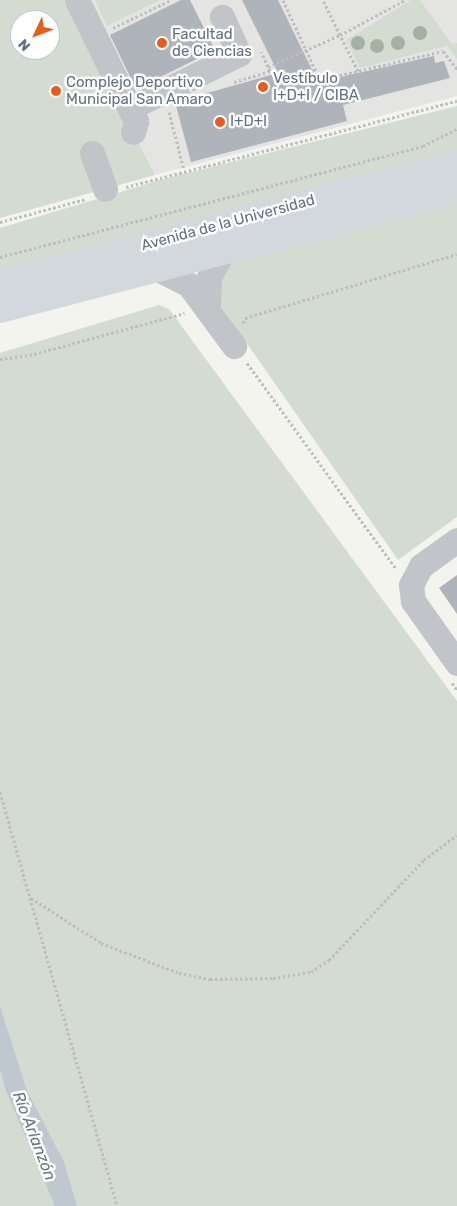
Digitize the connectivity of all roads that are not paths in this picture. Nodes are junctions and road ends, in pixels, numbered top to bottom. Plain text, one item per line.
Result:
1 (77, 0) edge
2 (222, 17) dead end
3 (130, 108) junction
4 (133, 132) dead end
5 (92, 153) dead end
6 (457, 164) edge
7 (457, 190) edge
8 (103, 192) road end
9 (222, 253) junction
10 (158, 269) junction
11 (0, 283) edge
12 (197, 306) junction
13 (0, 309) edge
14 (234, 346) road end
15 (457, 540) edge
16 (457, 663) edge

1 - 3 street
2 - 3 street
3 - 4 street
5 - 8 street
6 - 11 main road, Avenida de la Universidad
7 - 9 main road, Avenida de la Universidad
9 - 10 main road, Avenida de la Universidad
9 - 12 street
10 - 12 street
10 - 13 main road, Avenida de la Universidad
12 - 14 street
15 - 16 street

